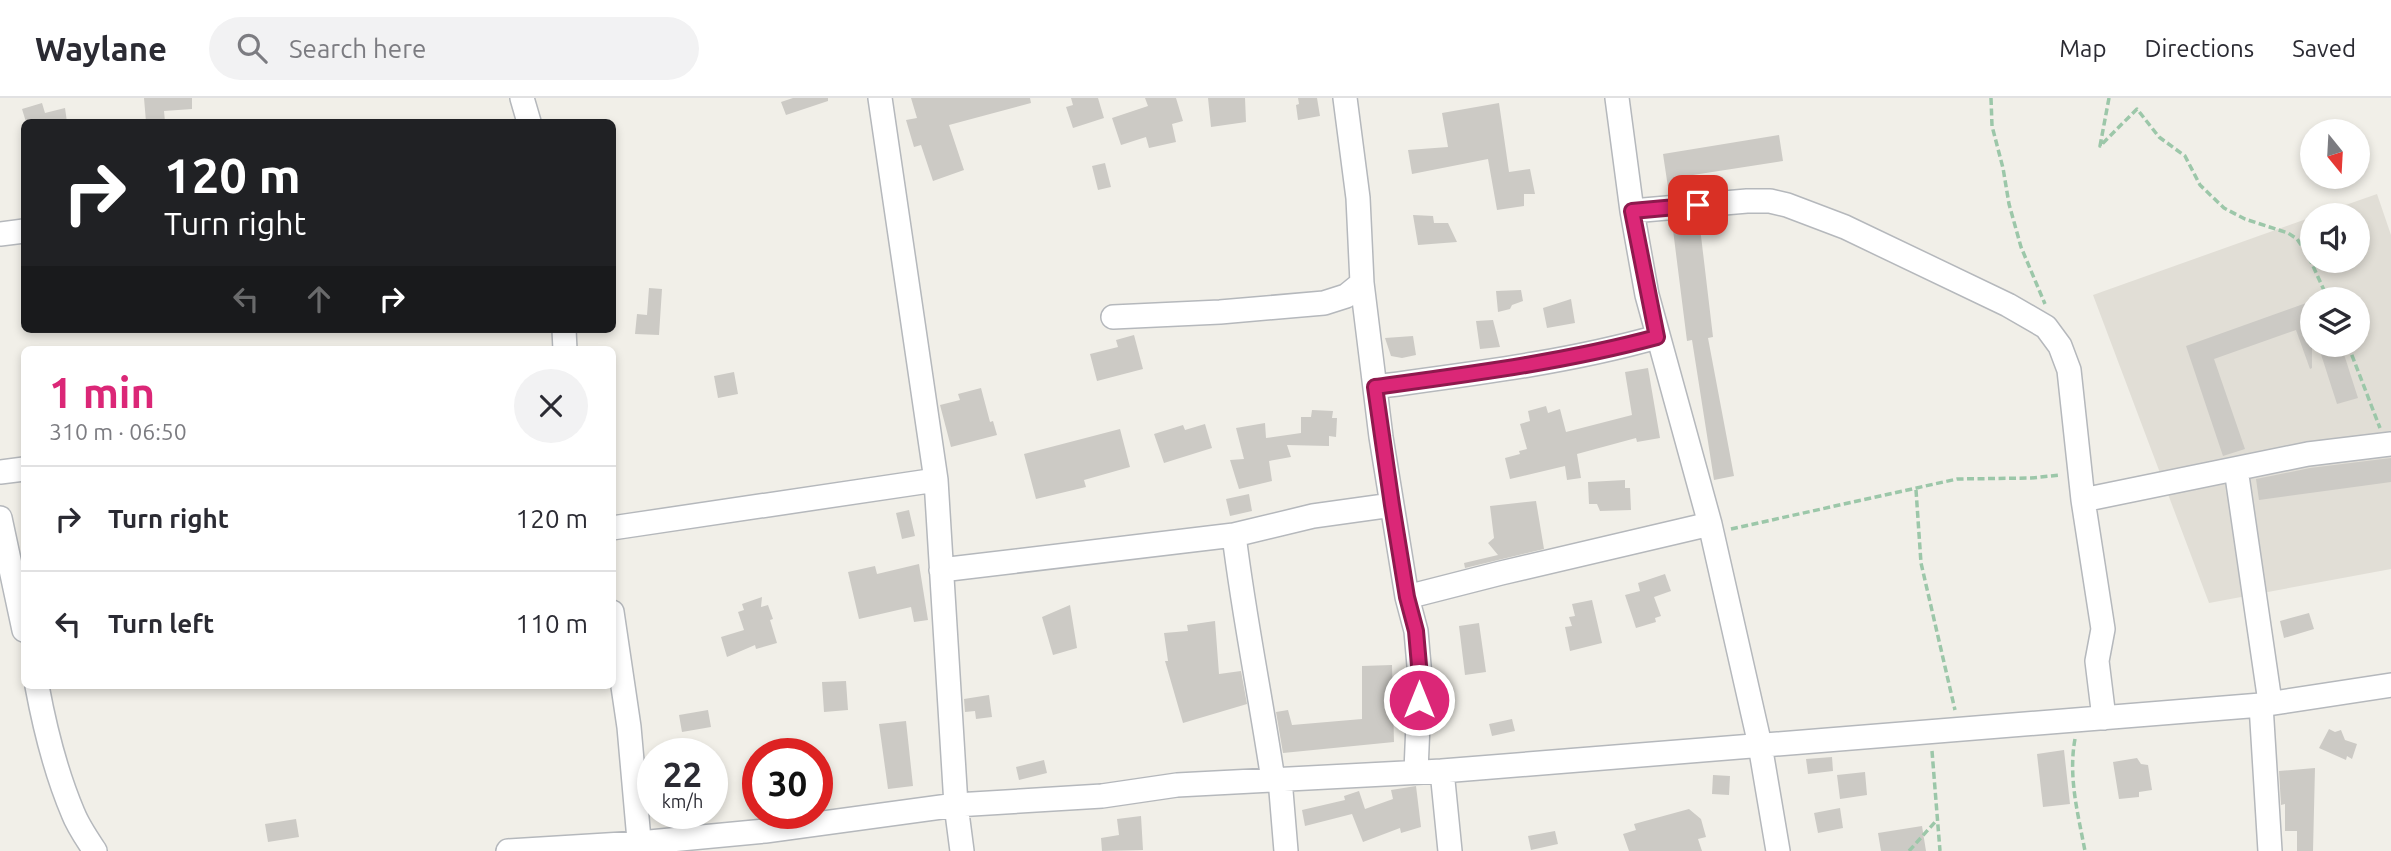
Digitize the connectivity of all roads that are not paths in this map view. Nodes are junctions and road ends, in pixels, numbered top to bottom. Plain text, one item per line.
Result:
1 (522, 98) edge
2 (880, 98) edge
3 (1345, 98) edge
4 (1617, 98) edge
5 (528, 119) edge
6 (1632, 211) junction
7 (21, 230) edge
8 (0, 234) edge
9 (1362, 283) junction
10 (1113, 317) dead end
11 (1657, 337) junction
12 (1375, 387) junction
13 (2388, 444) edge
14 (21, 469) edge
15 (2236, 469) junction
16 (0, 472) edge
17 (936, 480) junction
18 (2083, 500) junction
19 (1392, 505) junction
20 (0, 518) edge
21 (616, 527) edge
22 (1711, 529) junction
23 (1234, 536) junction
24 (941, 570) junction
25 (1407, 597) junction
26 (21, 616) edge
27 (616, 639) edge
28 (2391, 685) edge
29 (38, 689) edge
30 (2266, 704) junction
31 (2104, 718) junction
32 (1760, 746) junction
33 (1416, 771) junction
34 (1442, 771) junction
35 (1276, 780) junction
36 (956, 805) junction
37 (639, 847) edge
38 (95, 851) edge
39 (508, 851) edge
40 (962, 851) edge
41 (1286, 851) edge
42 (1450, 851) edge
43 (1778, 851) edge
44 (2270, 851) edge

1 - 5 street
2 - 17 street
3 - 9 street
4 - 6 street
6 - 11 street
6 - 18 street
7 - 8 street
9 - 10 street
9 - 12 street
11 - 12 street
11 - 22 street
12 - 19 street
13 - 15 street
14 - 16 street
15 - 18 street
15 - 30 street
17 - 21 street
17 - 24 street
18 - 31 street
19 - 23 street
19 - 25 street
20 - 26 street
22 - 25 street
22 - 32 street
23 - 24 street
23 - 35 street
24 - 36 street
25 - 33 street
27 - 37 street
28 - 30 street
29 - 38 street
30 - 31 street
30 - 44 street
31 - 32 street
32 - 34 street
32 - 43 street
33 - 34 street
33 - 35 street
34 - 42 street
35 - 36 street
35 - 41 street
36 - 37 street
36 - 40 street
37 - 39 street

